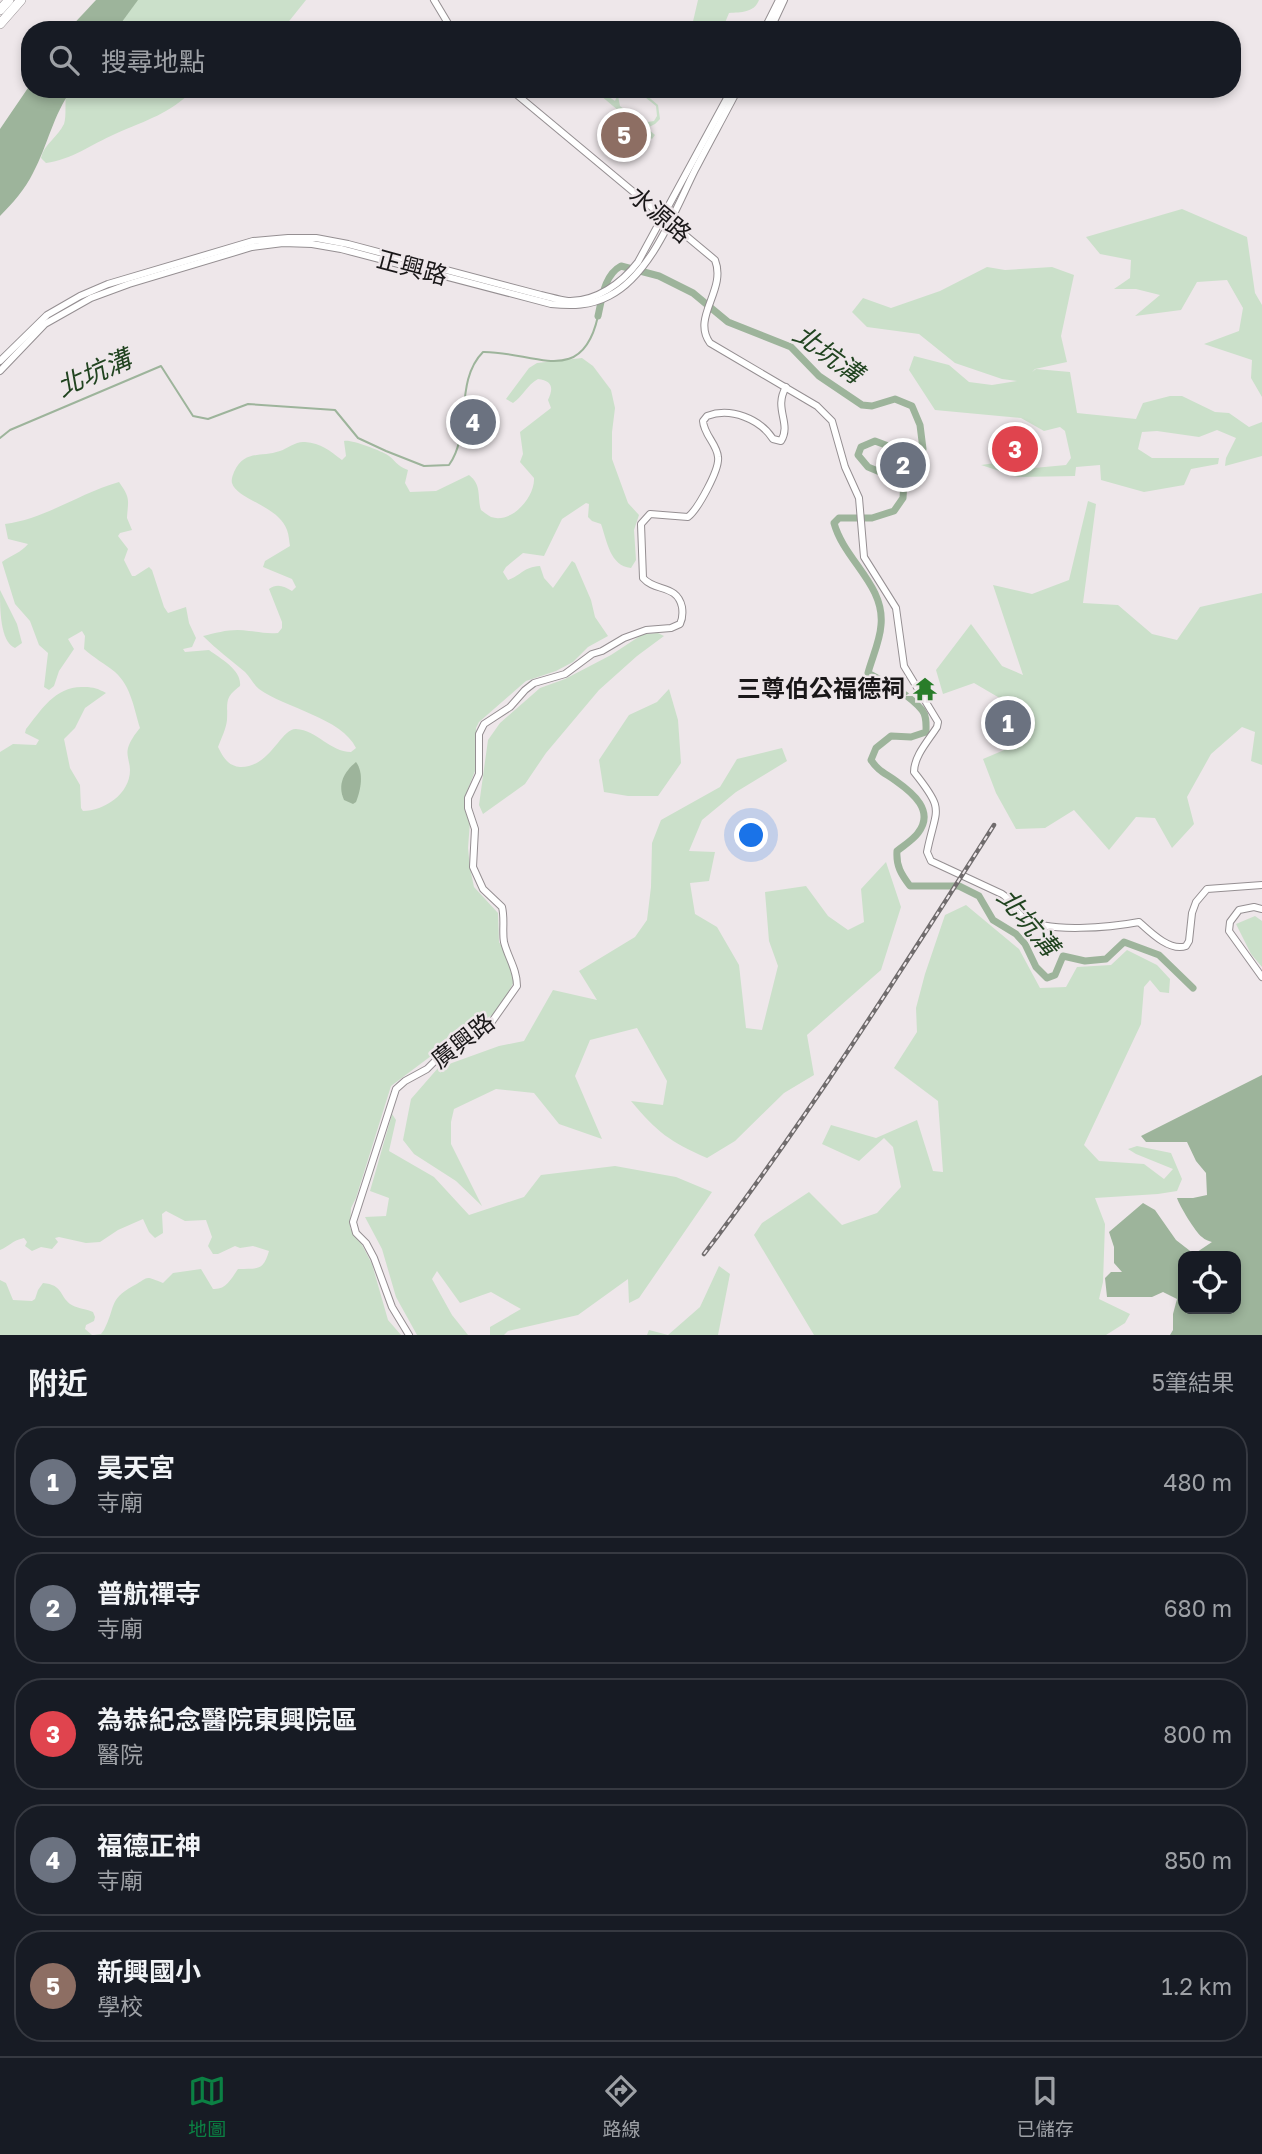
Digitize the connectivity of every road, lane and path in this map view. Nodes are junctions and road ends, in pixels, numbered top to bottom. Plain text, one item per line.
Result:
1 (9, 0) edge
2 (21, 0) edge
3 (434, 0) edge
4 (781, 0) edge
5 (0, 10) edge
6 (447, 21) edge
7 (769, 21) edge
8 (773, 21) edge
9 (0, 24) edge
10 (521, 98) edge
11 (727, 98) edge
12 (733, 98) edge
13 (666, 220) junction
14 (634, 273) junction
15 (600, 296) junction
16 (0, 361) edge
17 (0, 371) edge
18 (786, 387) junction
19 (1262, 885) edge
20 (1262, 909) edge
21 (1262, 977) edge
22 (409, 1335) edge

1 - 5 highway
2 - 9 highway
3 - 6 street
4 - 7 street
4 - 8 street
10 - 13 street, 水源路
11 - 13 street, 正興路
12 - 13 street, 正興路
13 - 14 street, 正興路
13 - 18 street, 水源路
14 - 15 street, 正興路
14 - 15 street, 正興路
15 - 16 street, 正興路
15 - 17 street, 正興路
18 - 19 street
18 - 22 street, 廣興路
20 - 21 street

